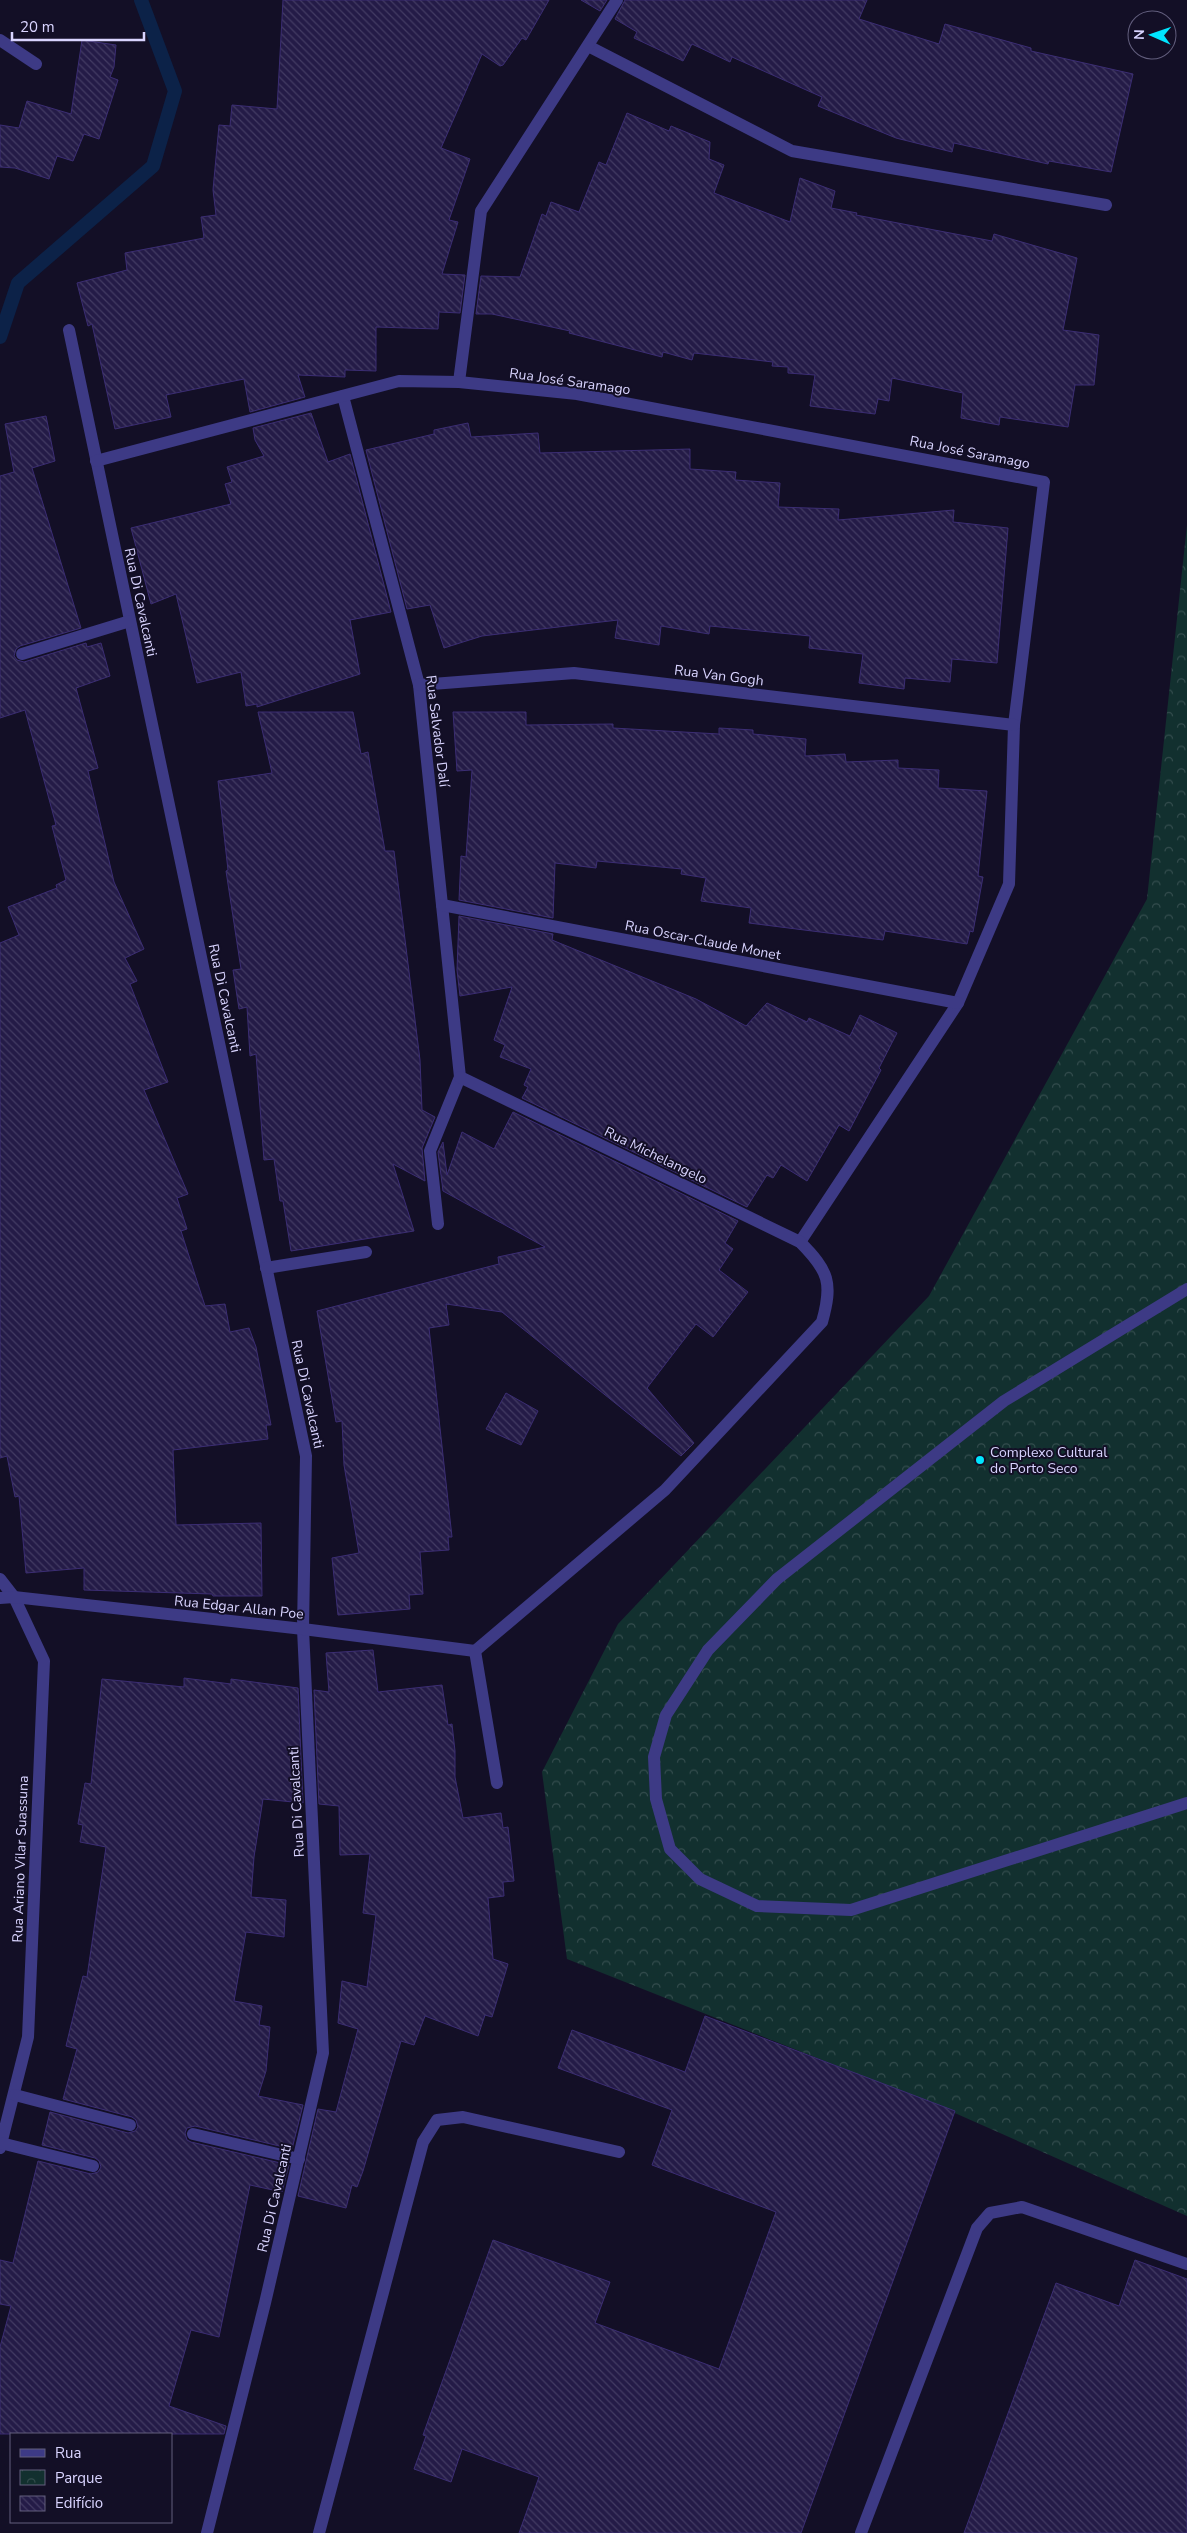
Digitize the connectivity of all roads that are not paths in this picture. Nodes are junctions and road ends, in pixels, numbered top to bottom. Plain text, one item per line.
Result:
1 (617, 0) edge
2 (0, 40) edge
3 (588, 46) junction
4 (36, 64) dead end
5 (1106, 204) dead end
6 (69, 330) dead end
7 (459, 382) junction
8 (343, 396) junction
9 (96, 462) junction
10 (130, 621) junction
11 (22, 654) dead end
12 (419, 685) junction
13 (1014, 725) junction
14 (442, 905) junction
15 (958, 1004) junction
16 (460, 1077) junction
17 (438, 1224) dead end
18 (800, 1242) junction
19 (366, 1252) dead end
20 (266, 1268) junction
21 (1187, 1289) edge
22 (0, 1579) edge
23 (14, 1597) junction
24 (0, 1598) edge
25 (303, 1629) junction
26 (475, 1651) junction
27 (497, 1782) dead end
28 (1187, 1803) edge
29 (15, 2095) junction
30 (130, 2125) dead end
31 (194, 2134) dead end
32 (1, 2146) edge
33 (619, 2152) dead end
34 (299, 2159) junction
35 (94, 2166) dead end
36 (1187, 2264) edge
37 (207, 2533) edge
38 (319, 2533) edge
39 (861, 2533) edge

1 - 3 street
2 - 4 street
3 - 5 street
3 - 7 street
6 - 9 street, Rua Di Cavalcanti
7 - 8 street, Rua José Saramago
7 - 13 street, Rua José Saramago
8 - 9 street, Rua José Saramago
8 - 12 street, Rua Salvador Dalí
9 - 10 street, Rua Di Cavalcanti
10 - 11 street
10 - 20 street, Rua Di Cavalcanti
12 - 13 street, Rua Van Gogh
12 - 14 street, Rua Salvador Dalí
13 - 15 street
14 - 15 street, Rua Oscar-Claude Monet
14 - 16 street, Rua Salvador Dalí
15 - 18 street
16 - 17 street
16 - 18 street, Rua Michelangelo
18 - 26 street, Rua Michelangelo
19 - 20 street
20 - 25 street, Rua Di Cavalcanti
21 - 28 street
22 - 23 street, Rua Ariano Vilar Suassuna
23 - 24 street, Rua Edgar Allan Poe
23 - 25 street, Rua Edgar Allan Poe
23 - 29 street, Rua Ariano Vilar Suassuna
25 - 26 street, Rua Edgar Allan Poe
25 - 34 street, Rua Di Cavalcanti
26 - 27 street
29 - 30 street
29 - 32 street, Rua Ariano Vilar Suassuna
31 - 34 street
32 - 35 street
33 - 38 street
34 - 37 street, Rua Di Cavalcanti
36 - 39 street

